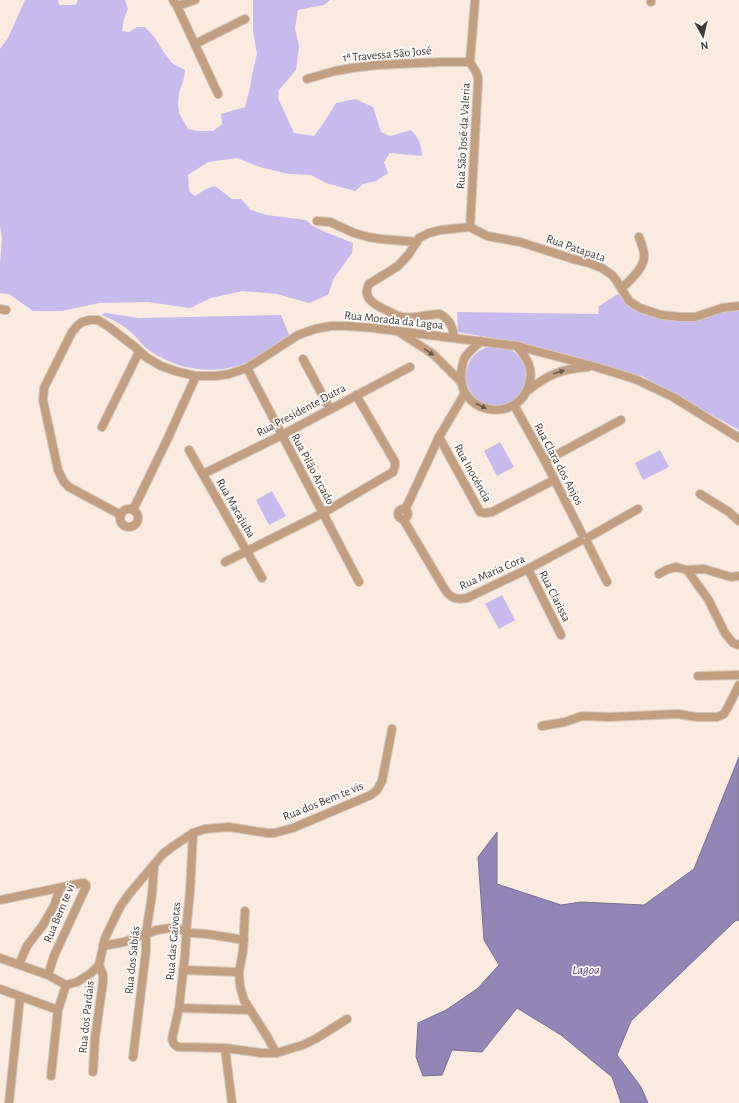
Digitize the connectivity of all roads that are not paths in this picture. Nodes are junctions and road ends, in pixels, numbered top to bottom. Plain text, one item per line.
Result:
1 (195, 0) edge
2 (475, 0) edge
3 (175, 3) edge
4 (244, 19) dead end
5 (195, 44) junction
6 (470, 62) junction
7 (307, 78) dead end
8 (218, 94) dead end
9 (318, 221) dead end
10 (470, 227) junction
11 (639, 237) dead end
12 (417, 242) junction
13 (622, 288) junction
14 (739, 306) edge
15 (396, 330) junction
16 (454, 338) junction
17 (481, 341) junction
18 (517, 346) junction
19 (139, 352) junction
20 (302, 359) dead end
21 (410, 367) dead end
22 (596, 367) junction
23 (247, 368) junction
24 (196, 376) junction
25 (461, 382) junction
26 (527, 391) junction
27 (465, 393) junction
28 (356, 395) junction
29 (514, 405) junction
30 (330, 409) junction
31 (621, 420) dead end
32 (102, 427) dead end
33 (282, 435) junction
34 (439, 437) junction
35 (739, 438) edge
36 (189, 450) dead end
37 (545, 461) junction
38 (203, 474) junction
39 (554, 480) junction
40 (700, 494) dead end
41 (638, 509) dead end
42 (133, 510) junction
43 (323, 513) junction
44 (121, 515) junction
45 (739, 521) edge
46 (585, 539) junction
47 (246, 550) junction
48 (225, 562) dead end
49 (528, 569) junction
50 (687, 570) junction
51 (659, 574) dead end
52 (739, 576) edge
53 (262, 578) dead end
54 (359, 582) dead end
55 (607, 582) dead end
56 (561, 634) dead end
57 (739, 645) edge
58 (739, 675) edge
59 (698, 676) dead end
60 (739, 685) edge
61 (542, 726) dead end
62 (392, 728) dead end
63 (193, 833) junction
64 (154, 866) junction
65 (60, 888) junction
66 (0, 900) edge
67 (245, 911) dead end
68 (186, 932) junction
69 (146, 933) junction
70 (244, 940) junction
71 (103, 946) junction
72 (0, 958) edge
73 (19, 964) junction
74 (99, 965) junction
75 (183, 970) junction
76 (239, 972) junction
77 (48, 975) junction
78 (66, 985) junction
79 (0, 989) edge
80 (20, 997) junction
81 (179, 1008) junction
82 (58, 1010) junction
83 (250, 1010) junction
84 (347, 1018) dead end
85 (224, 1048) junction
86 (276, 1053) junction
87 (133, 1057) dead end
88 (93, 1072) dead end
89 (51, 1076) dead end
90 (9, 1103) edge
91 (232, 1103) edge

1 - 3 street
2 - 6 street, Rua São José da Valeria
3 - 5 street
4 - 5 street
5 - 8 street
6 - 7 street, 1ª Travessa São José
6 - 10 street, Rua São José da Valeria
9 - 12 street
10 - 12 street
10 - 13 street, Rua Patapata
11 - 13 street
12 - 16 street
13 - 14 street, Rua Patapata
15 - 16 street, Rua Morada da Lagoa
15 - 23 street, Rua Morada da Lagoa
15 -> 25 street
16 - 17 street, Rua Morada da Lagoa
17 - 18 street, Rua Morada da Lagoa
17 - 25 street
18 - 22 street, Rua Morada da Lagoa
18 - 26 street
19 - 24 street, Rua Morada da Lagoa
19 - 32 street
19 - 44 street, Rua Morada da Lagoa
20 - 30 street
21 - 28 street, Rua Presidente Dutra
26 -> 22 street
22 - 35 street, Rua Morada da Lagoa
23 - 24 street, Rua Morada da Lagoa
23 - 33 street, Rua Pilão Arcado
24 - 42 street
25 - 27 street
26 - 29 street
27 -> 29 street
27 - 34 street
28 - 30 street, Rua Presidente Dutra
28 - 43 street
29 - 37 street, Rua Clara dos Anjos
30 - 33 street, Rua Presidente Dutra
31 - 37 street
33 - 38 street, Rua Presidente Dutra
33 - 43 street, Rua Pilão Arcado
34 - 39 street, Rua Inocéncia
34 - 49 street, Rua Maria Cora
36 - 38 street, Rua Macajuba
37 - 39 street, Rua Clara dos Anjos
38 - 47 street, Rua Macajuba
39 - 46 street, Rua Clara dos Anjos
40 - 45 street
41 - 46 street, Rua Maria Cora
42 - 44 street
42 - 44 street
43 - 47 street
43 - 54 street, Rua Pilão Arcado
46 - 49 street, Rua Maria Cora
46 - 55 street, Rua Clara dos Anjos
47 - 48 street
47 - 53 street, Rua Macajuba
49 - 56 street, Rua Clarissa
50 - 51 street
50 - 52 street
50 - 57 street
58 - 59 street
60 - 61 street
62 - 63 street, Rua dos Bem te vis
63 - 64 street, Rua dos Bem te vis
63 - 68 street, Rua das Gaivotas
64 - 69 street, Rua dos Sabiás
64 - 71 street, Rua dos Bem te vis
65 - 66 street, Rua Bem te vi
65 - 73 street, Rua Bem te vi
65 - 77 street, Rua Bem te vi
67 - 70 street
68 - 69 street
68 - 70 street
68 - 75 street, Rua das Gaivotas
69 - 71 street
69 - 87 street, Rua dos Sabiás
70 - 76 street
71 - 74 street, Rua dos Bem te vis
72 - 73 street
73 - 77 street
74 - 78 street
74 - 88 street, Rua dos Pardais
75 - 76 street
75 - 81 street, Rua das Gaivotas
76 - 83 street
77 - 78 street
78 - 82 street
79 - 80 street
80 - 82 street
80 - 90 street
81 - 83 street
81 - 85 street, Rua das Gaivotas
82 - 89 street
83 - 86 street
84 - 86 street
85 - 86 street
85 - 91 street

